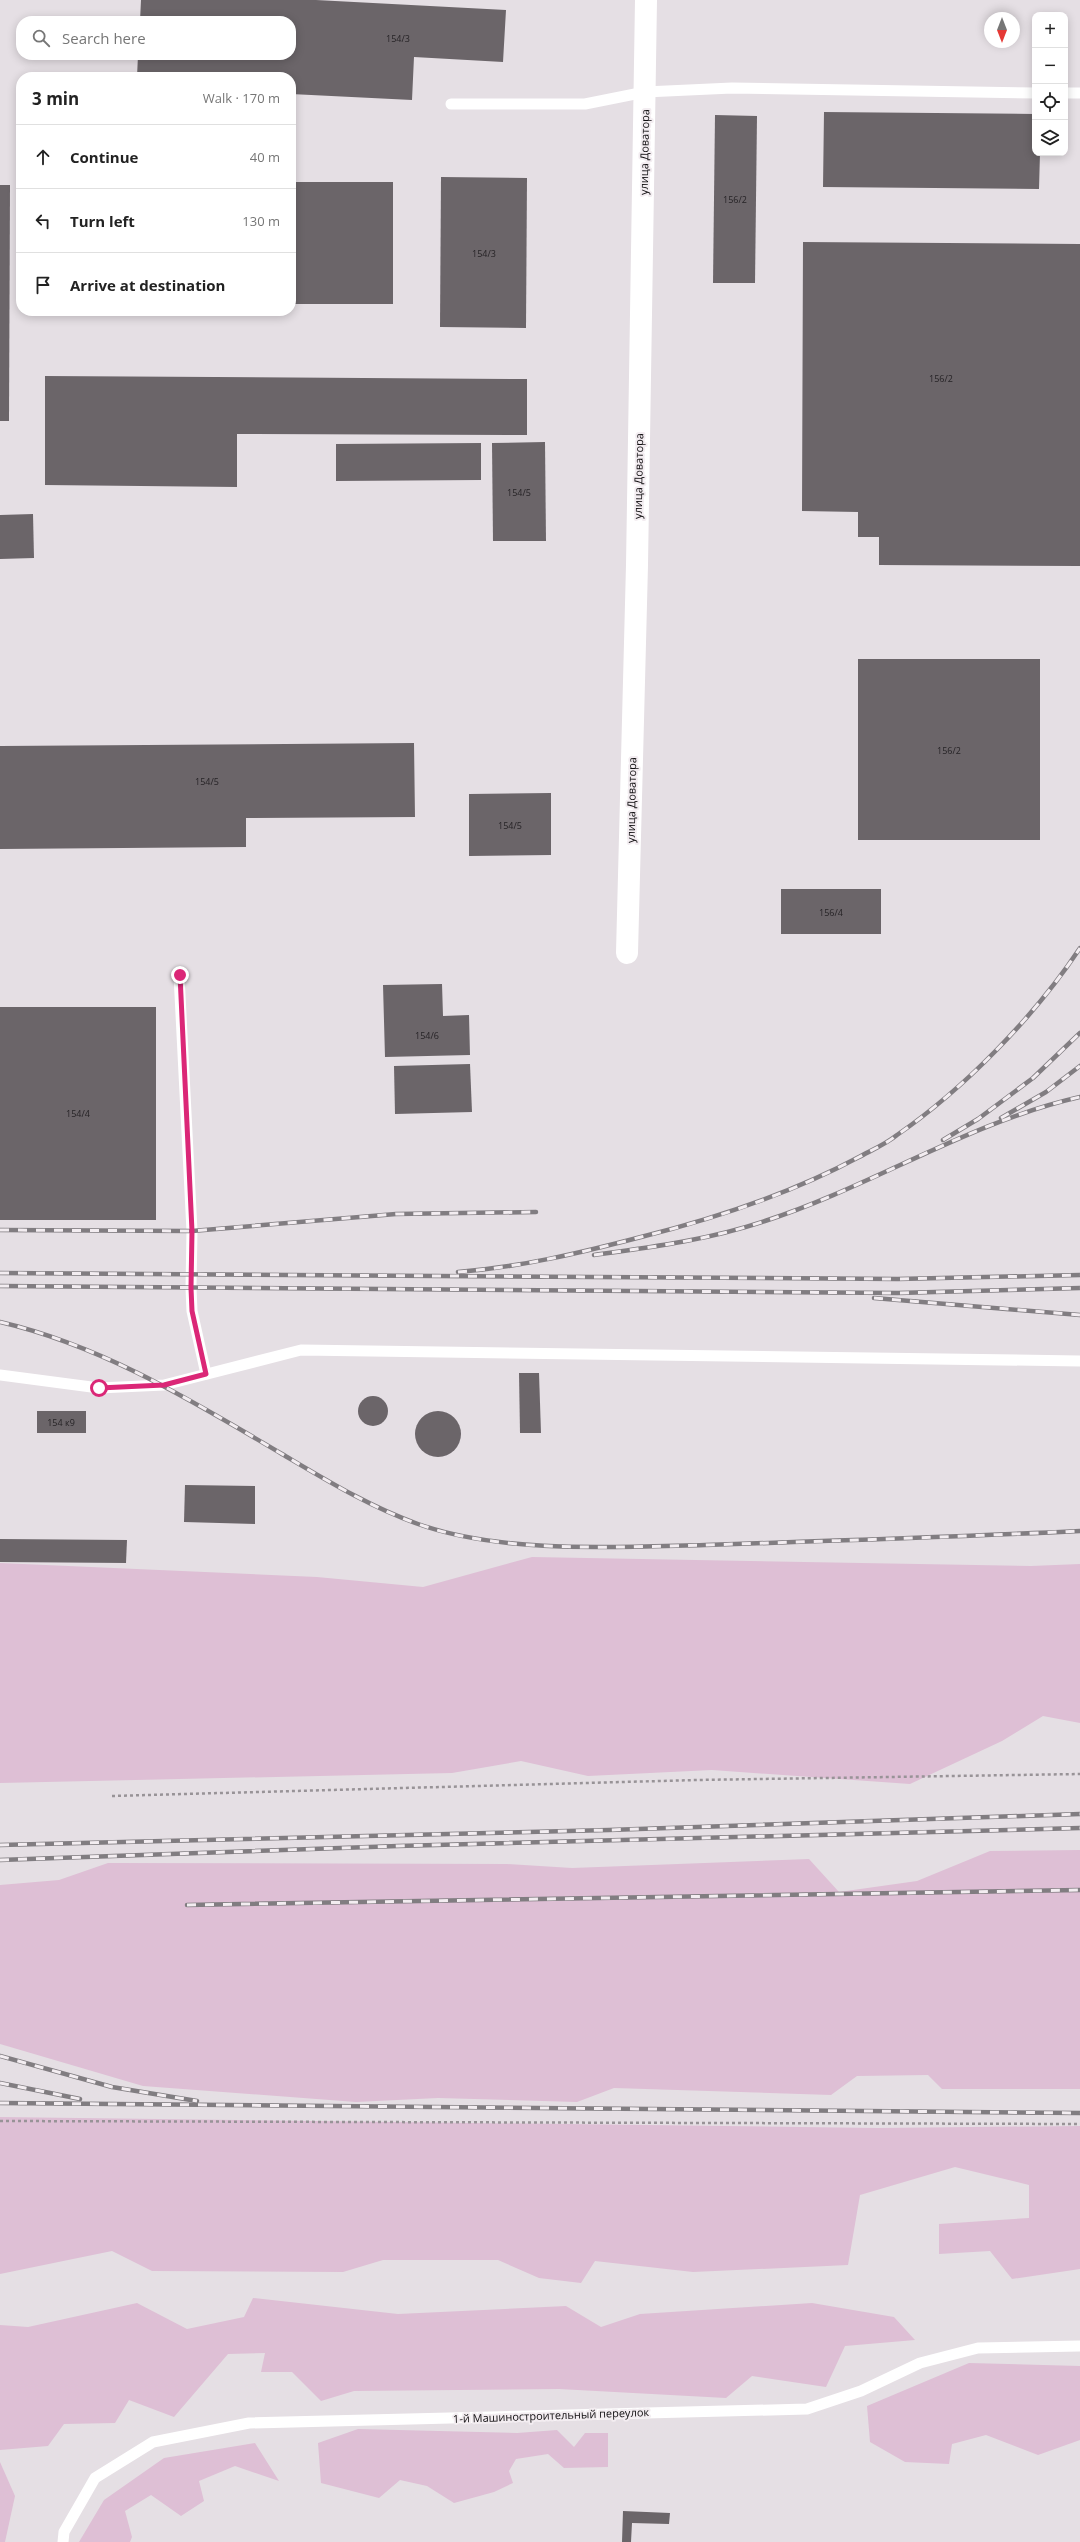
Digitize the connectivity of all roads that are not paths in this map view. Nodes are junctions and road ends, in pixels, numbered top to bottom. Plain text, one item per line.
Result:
1 (646, 0) edge
2 (645, 92) junction
3 (1032, 93) edge
4 (1068, 93) edge
5 (1080, 93) edge
6 (451, 104) dead end
7 (627, 953) dead end
8 (180, 975) dead end
9 (1080, 1361) edge
10 (206, 1374) junction
11 (0, 1375) edge
12 (1080, 2346) edge
13 (63, 2542) edge

1 - 2 street, улица Доватора
2 - 3 lane
2 - 6 lane
2 - 7 street, улица Доватора
4 - 5 lane
8 - 10 lane
9 - 10 lane
10 - 11 lane
12 - 13 lane, 1-й Машиностроительный переулок

